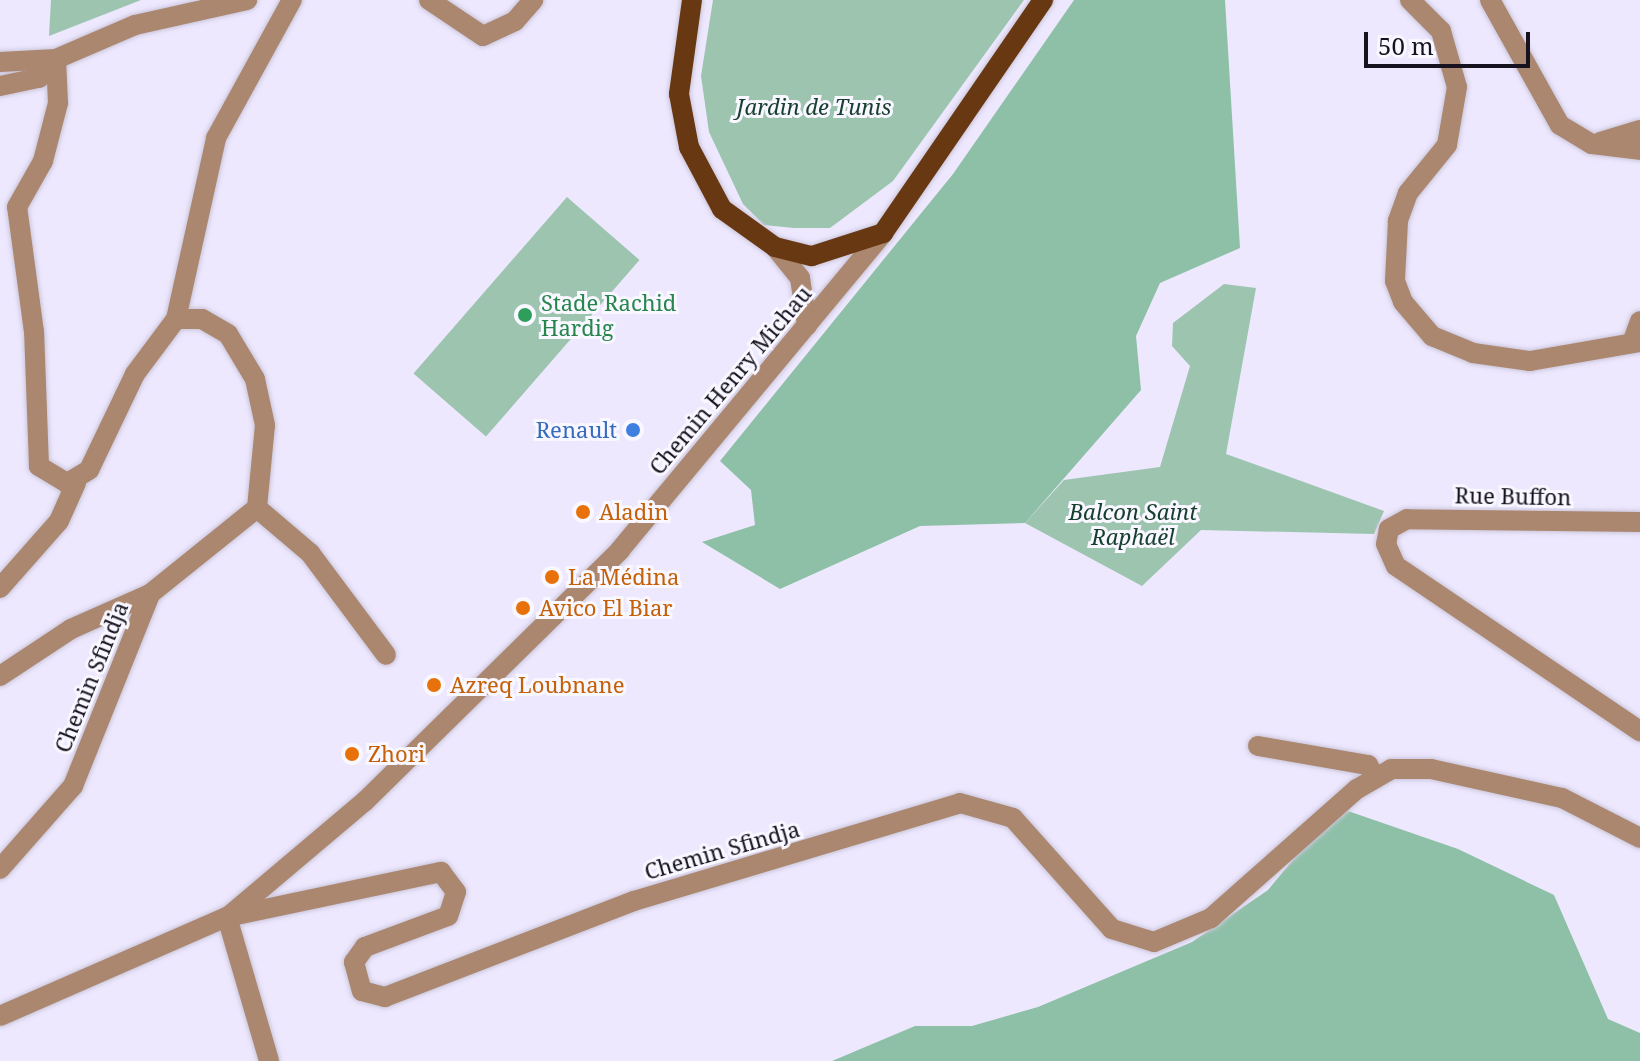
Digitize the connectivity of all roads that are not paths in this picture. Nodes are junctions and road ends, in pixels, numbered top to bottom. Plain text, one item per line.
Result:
1 (247, 0) edge
2 (292, 0) edge
3 (429, 0) edge
4 (533, 0) edge
5 (692, 0) edge
6 (1043, 0) edge
7 (1410, 0) edge
8 (1490, 0) edge
9 (56, 59) junction
10 (0, 62) edge
11 (0, 86) edge
12 (1640, 130) edge
13 (1592, 144) junction
14 (1640, 150) edge
15 (883, 233) junction
16 (775, 247) junction
17 (176, 319) junction
18 (1640, 321) edge
19 (807, 325) junction
20 (1636, 343) edge
21 (76, 483) junction
22 (257, 508) junction
23 (1640, 522) edge
24 (0, 588) edge
25 (150, 594) junction
26 (386, 655) dead end
27 (0, 676) edge
28 (1640, 731) edge
29 (1258, 746) dead end
30 (1375, 777) junction
31 (1640, 838) edge
32 (0, 869) edge
33 (227, 917) junction
34 (0, 1016) edge
35 (269, 1061) edge

1 - 9 street
2 - 17 street
3 - 4 street
5 - 16 main road
6 - 15 main road
7 - 20 street
8 - 13 street
9 - 10 street
9 - 11 street
9 - 21 street
12 - 13 street
13 - 14 street
15 - 16 main road
15 - 19 street, Chemin Henry Michau
16 - 19 street
17 - 21 street
17 - 22 street
18 - 20 street
19 - 33 street, Chemin Henry Michau
21 - 24 street
22 - 25 street, Chemin Sfindja
22 - 26 street
23 - 28 street, Rue Buffon
25 - 27 street
25 - 32 street, Chemin Sfindja
29 - 30 street
30 - 31 street
30 - 33 street, Chemin Sfindja
33 - 34 street, Chemin Sfindja
33 - 35 street

